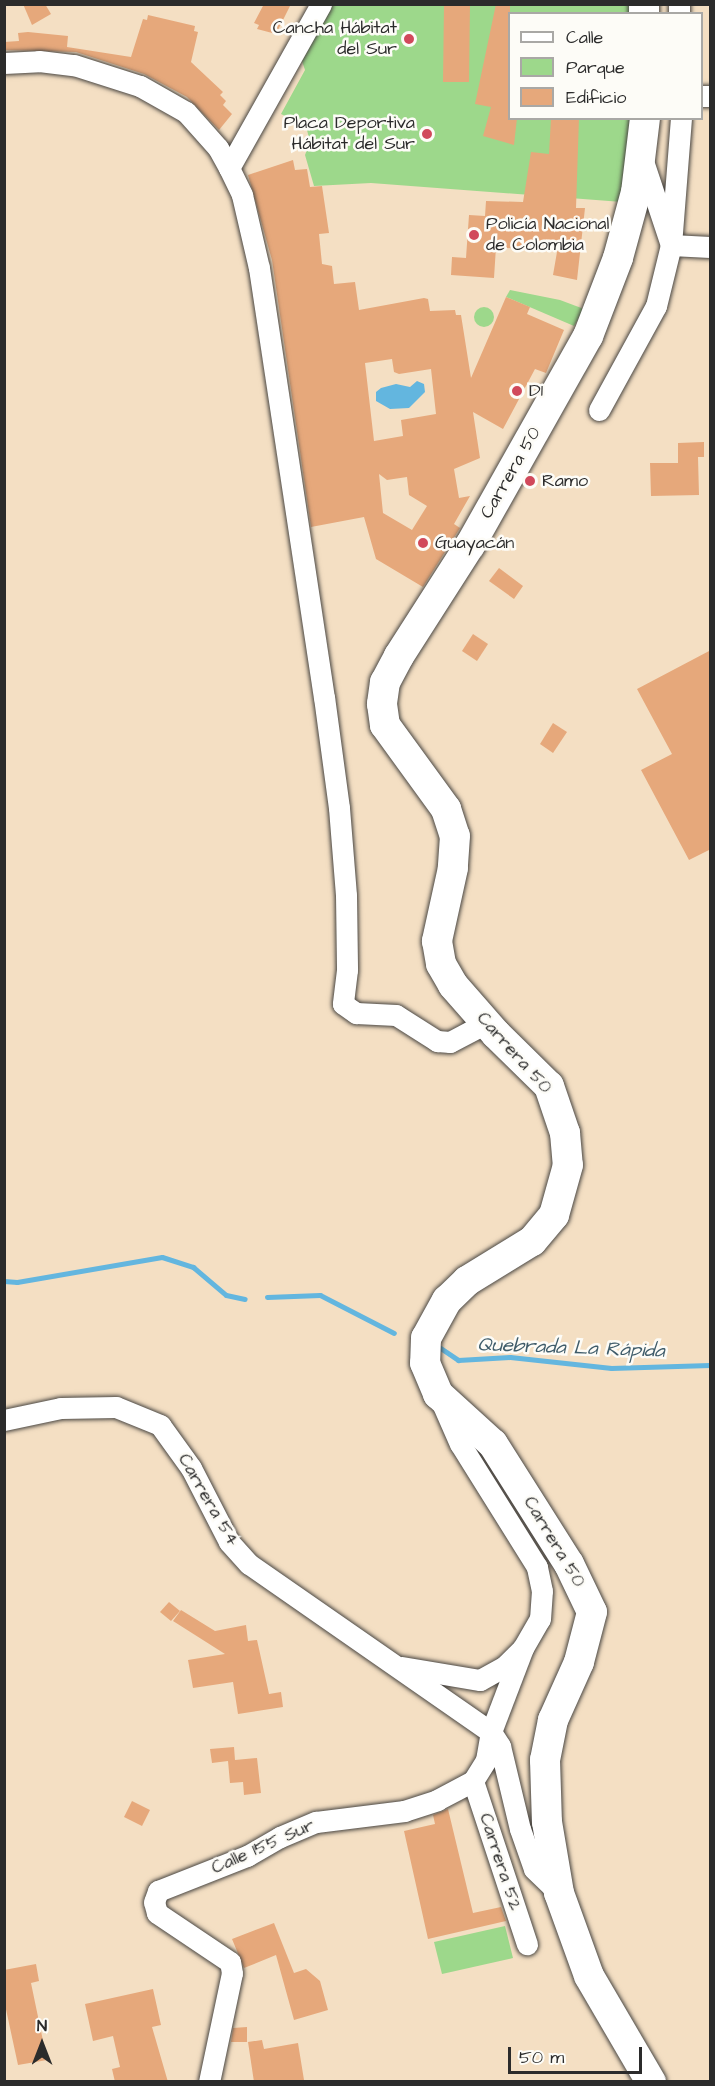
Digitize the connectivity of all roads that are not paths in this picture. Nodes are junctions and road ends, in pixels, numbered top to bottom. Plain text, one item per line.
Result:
1 (321, 4) edge
2 (4, 63) edge
3 (645, 120) edge
4 (681, 120) edge
5 (643, 159) junction
6 (229, 168) junction
7 (671, 245) junction
8 (711, 247) edge
9 (599, 410) dead end
10 (486, 1023) junction
11 (438, 1394) junction
12 (4, 1420) edge
13 (523, 1648) junction
14 (390, 1665) junction
15 (491, 1732) junction
16 (472, 1780) junction
17 (559, 1893) junction
18 (527, 1944) dead end
19 (209, 2082) edge
20 (651, 2082) edge

1 - 6 street
2 - 6 street
3 - 5 main road, Carrera 50
4 - 7 street
5 - 7 street
5 - 10 main road, Carrera 50
6 - 10 street
7 - 8 street
7 - 9 street
10 - 11 main road, Carrera 50
11 - 13 street, Carrera 54
11 - 17 main road, Carrera 50
12 - 14 street, Carrera 54
13 - 14 street, Carrera 54
13 - 15 street
14 - 15 street, Carrera 54
15 - 16 street
15 - 17 street
16 - 18 street, Carrera 52
16 - 19 street, Calle 155 Sur
17 - 20 main road, Carrera 50

